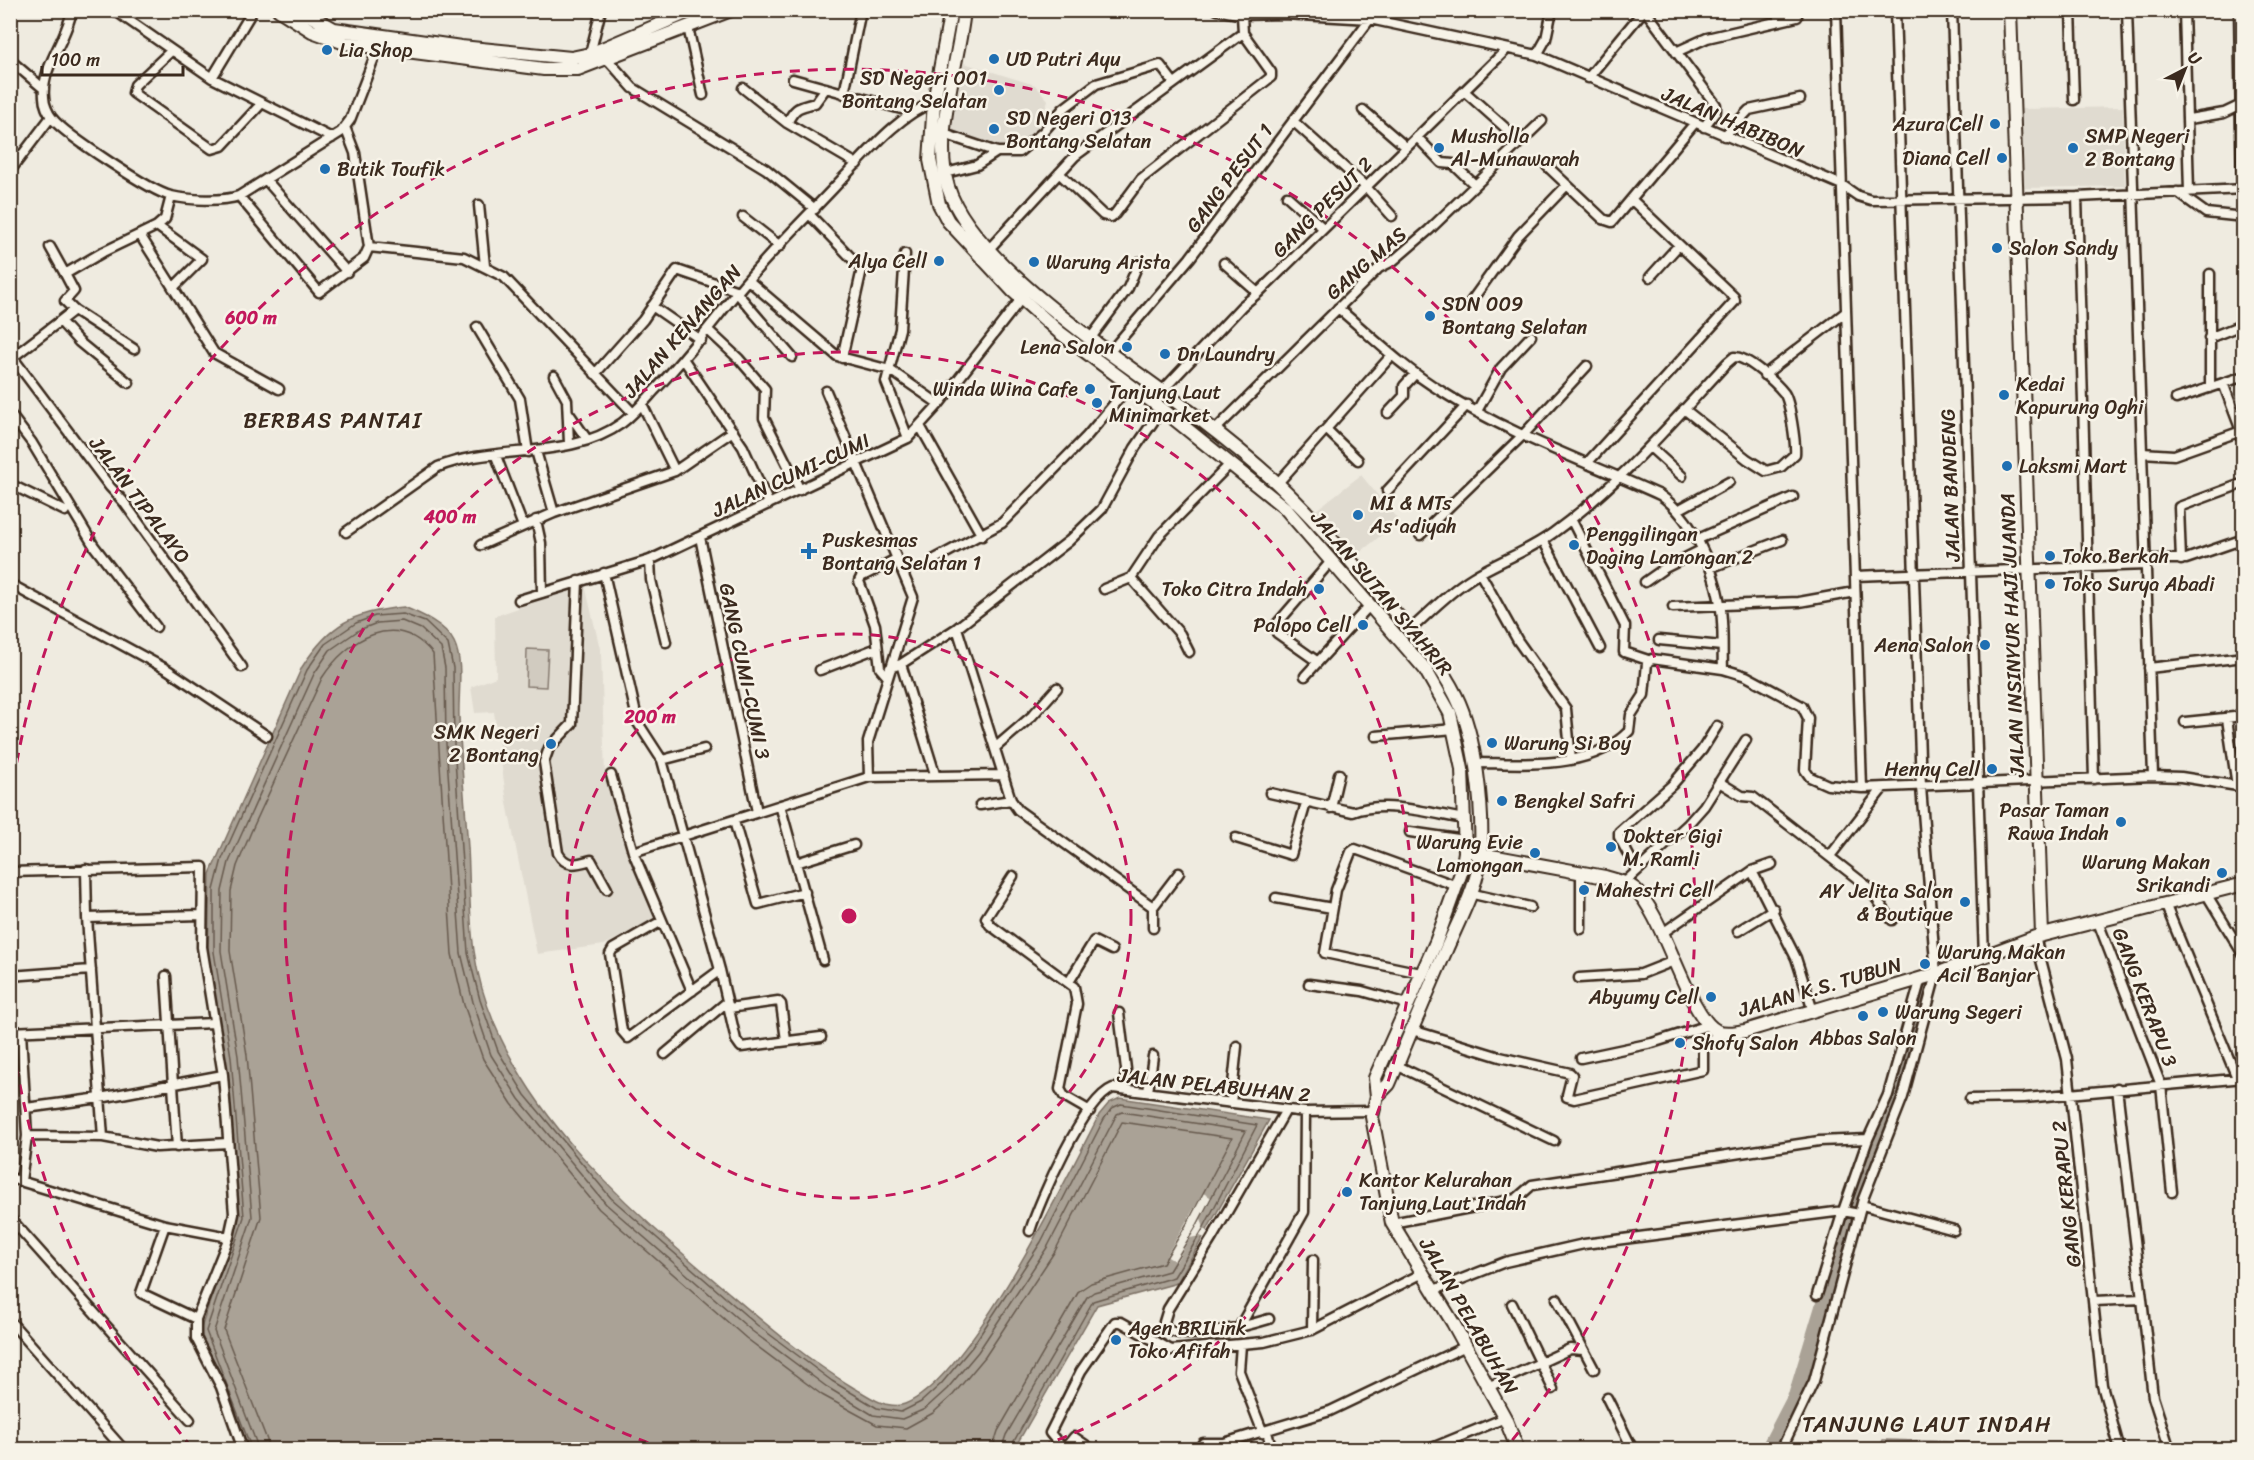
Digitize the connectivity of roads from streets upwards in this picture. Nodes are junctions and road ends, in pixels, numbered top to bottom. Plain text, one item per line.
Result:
1 (72, 10) edge
2 (114, 10) edge
3 (253, 10) edge
4 (279, 10) edge
5 (300, 10) edge
6 (601, 10) edge
7 (731, 10) edge
8 (861, 10) edge
9 (951, 10) edge
10 (964, 10) edge
11 (1217, 10) edge
12 (1552, 10) edge
13 (1644, 10) edge
14 (1777, 10) edge
15 (1836, 10) edge
16 (1895, 10) edge
17 (1952, 10) edge
18 (2010, 10) edge
19 (2071, 10) edge
20 (2127, 10) edge
21 (2184, 10) edge
22 (2239, 10) edge
23 (686, 12) edge
24 (1284, 13) edge
25 (1242, 15) junction
26 (1797, 17) dead end
27 (1370, 19) junction
28 (1780, 21) junction
29 (688, 27) junction
30 (1243, 33) junction
31 (381, 42) junction
32 (1507, 49) junction
33 (171, 51) junction
34 (1676, 52) junction
35 (590, 54) junction
36 (1537, 55) junction
37 (2241, 58) edge
38 (10, 60) edge
39 (608, 60) junction
40 (576, 63) junction
41 (212, 78) junction
42 (1588, 78) junction
43 (793, 79) dead end
44 (1173, 82) junction
45 (743, 88) dead end
46 (826, 88) junction
47 (44, 89) junction
48 (1464, 91) junction
49 (844, 93) junction
50 (703, 95) dead end
51 (1800, 99) dead end
52 (2074, 100) dead end
53 (934, 102) junction
54 (262, 103) junction
55 (2242, 105) edge
56 (1362, 110) dead end
57 (912, 112) junction
58 (51, 117) junction
59 (2189, 119) junction
60 (1293, 121) junction
61 (1542, 122) dead end
62 (787, 123) junction
63 (1694, 124) junction
64 (345, 127) junction
65 (1704, 127) junction
66 (945, 134) junction
67 (1724, 136) junction
68 (1417, 137) junction
69 (332, 138) junction
70 (1520, 141) junction
71 (1406, 147) junction
72 (997, 152) junction
73 (857, 164) junction
74 (1547, 166) dead end
75 (10, 171) edge
76 (946, 172) junction
77 (1059, 173) junction
78 (266, 180) junction
79 (1475, 185) junction
80 (1567, 185) junction
81 (1842, 185) junction
82 (1366, 187) junction
83 (2243, 189) edge
84 (2177, 192) junction
85 (2190, 192) junction
86 (2132, 193) junction
87 (171, 196) junction
88 (239, 196) junction
89 (1287, 196) dead end
90 (2077, 197) junction
91 (2017, 198) junction
92 (1959, 199) junction
93 (1632, 200) junction
94 (1901, 201) junction
95 (479, 205) dead end
96 (812, 212) junction
97 (1392, 216) dead end
98 (743, 217) dead end
99 (2244, 217) edge
100 (157, 226) junction
101 (1323, 228) junction
102 (140, 235) junction
103 (1679, 244) junction
104 (780, 246) junction
105 (369, 247) junction
106 (50, 248) dead end
107 (989, 249) junction
108 (905, 254) dead end
109 (1139, 262) dead end
110 (1224, 263) dead end
111 (483, 265) junction
112 (346, 272) junction
113 (65, 274) junction
114 (2210, 274) dead end
115 (1650, 277) dead end
116 (748, 280) junction
117 (1022, 281) junction
118 (173, 288) junction
119 (738, 292) junction
120 (1258, 294) junction
121 (1038, 295) junction
122 (1021, 298) junction
123 (652, 306) junction
124 (1467, 307) dead end
125 (1338, 308) junction
126 (74, 310) junction
127 (1846, 312) junction
128 (60, 321) junction
129 (2244, 324) edge
130 (477, 327) dead end
131 (708, 330) junction
132 (1531, 336) dead end
133 (2209, 338) junction
134 (1090, 339) junction
135 (700, 340) junction
136 (134, 348) dead end
137 (1109, 353) junction
138 (1392, 355) junction
139 (12, 356) edge
140 (792, 357) dead end
141 (842, 358) junction
142 (684, 360) junction
143 (1587, 366) dead end
144 (890, 370) junction
145 (595, 374) junction
146 (1415, 374) junction
147 (1764, 375) junction
148 (554, 376) dead end
149 (2244, 376) edge
150 (129, 383) dead end
151 (2223, 383) junction
152 (1130, 385) junction
153 (2210, 388) junction
154 (279, 389) dead end
155 (826, 391) dead end
156 (1162, 391) junction
157 (2176, 399) dead end
158 (642, 404) junction
159 (939, 404) junction
160 (1467, 405) junction
161 (1162, 409) junction
162 (1684, 409) junction
163 (568, 411) junction
164 (1477, 411) junction
165 (633, 413) junction
166 (1388, 413) dead end
167 (10, 414) edge
168 (920, 426) junction
169 (1327, 430) junction
170 (733, 431) junction
171 (1214, 432) junction
172 (2243, 432) edge
173 (1524, 434) junction
174 (586, 438) junction
175 (908, 438) junction
176 (568, 443) junction
177 (1650, 447) junction
178 (532, 452) junction
179 (2142, 453) junction
180 (496, 456) junction
181 (1358, 460) dead end
182 (1588, 462) junction
183 (858, 463) junction
184 (1231, 463) junction
185 (675, 471) junction
186 (1682, 476) dead end
187 (1620, 477) junction
188 (1729, 482) dead end
189 (1277, 483) junction
190 (2244, 483) edge
191 (10, 484) edge
192 (800, 490) junction
193 (1387, 490) dead end
194 (1793, 497) dead end
195 (769, 504) junction
196 (1678, 510) junction
197 (65, 511) dead end
198 (554, 513) junction
199 (1571, 519) junction
200 (536, 520) junction
201 (523, 526) junction
202 (346, 532) dead end
203 (1420, 535) dead end
204 (982, 536) junction
205 (700, 537) junction
206 (2244, 539) edge
207 (1542, 540) junction
208 (1696, 540) junction
209 (1782, 540) dead end
210 (481, 545) dead end
211 (1701, 550) junction
212 (1337, 555) junction
213 (896, 559) junction
214 (650, 560) junction
215 (933, 560) dead end
216 (2181, 560) junction
217 (2146, 562) junction
218 (2088, 566) junction
219 (1710, 568) junction
220 (2030, 569) junction
221 (1970, 572) junction
222 (604, 573) junction
223 (1480, 573) junction
224 (1913, 573) junction
225 (1855, 576) junction
226 (1131, 578) junction
227 (578, 581) junction
228 (1645, 582) dead end
229 (10, 584) edge
230 (1104, 589) dead end
231 (1855, 592) junction
232 (542, 593) junction
233 (519, 600) dead end
234 (1720, 604) junction
235 (1370, 605) junction
236 (1673, 607) dead end
237 (156, 627) dead end
238 (957, 628) junction
239 (1410, 630) junction
240 (1659, 640) dead end
241 (666, 642) dead end
242 (1722, 646) junction
243 (877, 648) junction
244 (1600, 648) dead end
245 (1189, 652) dead end
246 (2244, 657) edge
247 (1648, 660) junction
248 (1318, 662) junction
249 (901, 664) junction
250 (242, 667) dead end
251 (2149, 668) junction
252 (1723, 669) junction
253 (820, 670) dead end
254 (889, 672) junction
255 (1305, 676) dead end
256 (1057, 688) dead end
257 (2244, 716) edge
258 (2227, 719) junction
259 (2186, 722) dead end
260 (1717, 726) dead end
261 (1454, 729) junction
262 (267, 736) dead end
263 (1377, 736) dead end
264 (1746, 740) dead end
265 (996, 747) junction
266 (704, 749) dead end
267 (663, 760) junction
268 (1571, 760) junction
269 (1474, 763) junction
270 (935, 774) junction
271 (1339, 774) dead end
272 (611, 775) dead end
273 (1004, 775) junction
274 (2153, 776) junction
275 (869, 777) junction
276 (2094, 779) junction
277 (1719, 782) junction
278 (2036, 783) junction
279 (1977, 785) junction
280 (1921, 787) junction
281 (2240, 787) edge
282 (1862, 788) junction
283 (1883, 788) junction
284 (1270, 793) dead end
285 (1011, 800) junction
286 (1306, 803) junction
287 (780, 805) junction
288 (980, 805) dead end
289 (1331, 808) junction
290 (757, 812) junction
291 (1464, 819) junction
292 (734, 821) junction
293 (1410, 832) dead end
294 (685, 837) junction
295 (1236, 838) dead end
296 (854, 845) dead end
297 (1465, 846) junction
298 (633, 852) junction
299 (1481, 854) junction
300 (1830, 856) junction
301 (796, 863) junction
302 (1772, 864) dead end
303 (86, 869) junction
304 (1637, 871) junction
305 (1752, 871) junction
306 (10, 872) edge
307 (1179, 873) dead end
308 (1581, 873) junction
309 (1013, 876) dead end
310 (1624, 883) junction
311 (1457, 886) junction
312 (2242, 886) edge
313 (607, 889) dead end
314 (805, 892) junction
315 (1469, 893) junction
316 (2207, 895) junction
317 (1276, 898) dead end
318 (2166, 906) junction
319 (1153, 907) junction
320 (1530, 907) dead end
321 (1332, 908) junction
322 (1774, 909) junction
323 (202, 915) junction
324 (87, 918) junction
325 (1892, 920) dead end
326 (660, 922) junction
327 (2098, 922) junction
328 (1154, 928) dead end
329 (1581, 929) dead end
330 (1738, 931) dead end
331 (1662, 934) junction
332 (2039, 936) junction
333 (1112, 950) dead end
334 (2244, 956) edge
335 (1984, 958) junction
336 (823, 960) dead end
337 (1674, 961) junction
338 (91, 970) junction
339 (720, 970) junction
340 (1421, 973) junction
341 (1936, 974) junction
342 (10, 976) edge
343 (166, 976) dead end
344 (1579, 978) dead end
345 (1921, 978) junction
346 (1069, 982) junction
347 (1309, 984) dead end
348 (692, 991) junction
349 (1408, 1004) junction
350 (728, 1005) junction
351 (10, 1011) edge
352 (1812, 1011) junction
353 (1119, 1013) dead end
354 (214, 1023) junction
355 (169, 1025) junction
356 (95, 1029) junction
357 (1714, 1029) junction
358 (1412, 1030) junction
359 (14, 1032) edge
360 (821, 1036) dead end
361 (786, 1040) junction
362 (1237, 1046) dead end
363 (665, 1054) dead end
364 (1153, 1056) dead end
365 (1581, 1058) dead end
366 (1396, 1065) junction
367 (223, 1075) junction
368 (2240, 1078) edge
369 (173, 1084) junction
370 (2161, 1085) junction
371 (1124, 1088) junction
372 (2117, 1089) junction
373 (1148, 1092) junction
374 (2073, 1094) junction
375 (1377, 1096) junction
376 (100, 1098) junction
377 (1970, 1099) dead end
378 (1232, 1103) junction
379 (26, 1108) junction
380 (1286, 1110) junction
381 (1090, 1111) junction
382 (1372, 1111) junction
383 (1305, 1112) junction
384 (27, 1136) junction
385 (103, 1137) junction
386 (1868, 1139) junction
387 (1554, 1141) dead end
388 (228, 1143) junction
389 (177, 1147) junction
390 (10, 1179) edge
391 (21, 1181) junction
392 (2172, 1192) dead end
393 (1845, 1211) junction
394 (1859, 1211) junction
395 (10, 1218) edge
396 (1392, 1223) junction
397 (165, 1225) junction
398 (1954, 1230) dead end
399 (1030, 1231) dead end
400 (229, 1237) junction
401 (1313, 1260) dead end
402 (1423, 1273) junction
403 (1434, 1290) junction
404 (1817, 1295) dead end
405 (1557, 1299) dead end
406 (2142, 1299) junction
407 (2094, 1301) junction
408 (1512, 1304) dead end
409 (1269, 1319) dead end
410 (196, 1320) junction
411 (10, 1321) edge
412 (1239, 1328) junction
413 (1312, 1330) junction
414 (1574, 1334) junction
415 (1241, 1345) junction
416 (1466, 1346) junction
417 (1570, 1349) junction
418 (1583, 1350) junction
419 (1542, 1363) junction
420 (1594, 1369) dead end
421 (1488, 1388) junction
422 (1552, 1389) dead end
423 (1607, 1398) dead end
424 (1504, 1418) junction
425 (190, 1420) dead end
426 (1265, 1432) junction
427 (10, 1442) edge
428 (1217, 1447) edge
429 (17, 1449) edge
430 (124, 1449) edge
431 (243, 1449) edge
432 (1065, 1449) edge
433 (1093, 1449) edge
434 (1198, 1449) edge
435 (1272, 1449) edge
436 (1427, 1449) edge
437 (1518, 1449) edge
438 (1633, 1449) edge
439 (1781, 1449) edge
440 (2120, 1449) edge
441 (2170, 1449) edge

1 - 47 street
2 - 33 street
3 - 41 street
4 - 31 street
5 - 31 street
6 - 35 street
7 - 29 street
8 - 49 street
9 - 53 street, JALAN SUTAN SYAHRIR
10 - 66 street, JALAN SUTAN SYAHRIR
11 - 25 street, JALAN HABIBON
12 - 36 street
13 - 34 street
13 - 42 street
14 - 28 street
15 - 81 street
16 - 94 street
17 - 92 street, JALAN BANDENG
18 - 91 street, JALAN INSINYUR HAJI JUANDA
19 - 52 street
20 - 86 street
21 - 59 street
22 - 37 street
23 - 35 street
24 - 25 street, JALAN HABIBON
24 - 27 street, JALAN HABIBON
25 - 30 street
26 - 28 street
27 - 32 street, JALAN HABIBON
27 - 60 street, GANG PESUT 1
28 - 34 street
29 - 39 street
29 - 50 street
30 - 44 street
30 - 77 street
31 - 40 street
31 - 64 street
32 - 36 street, JALAN HABIBON
32 - 48 street, GANG PESUT 2
33 - 41 street
33 - 54 street
34 - 65 street
35 - 40 street
36 - 42 street, JALAN HABIBON
37 - 55 street
38 - 47 street
39 - 40 street
39 - 96 street
41 - 54 street
42 - 63 street, JALAN HABIBON
43 - 46 street
44 - 72 street
44 - 77 street
45 - 62 street
46 - 49 street
46 - 62 street
47 - 58 street
48 - 68 street, GANG PESUT 2
48 - 70 street
49 - 57 street
51 - 67 street
53 - 57 street, JALAN KENANGAN
53 - 122 street, JALAN SUTAN SYAHRIR
54 - 69 street
55 - 59 street
55 - 83 street
56 - 71 street
57 - 73 street, JALAN KENANGAN
58 - 75 street
58 - 87 street
59 - 85 street
60 - 82 street
60 - 137 street, GANG PESUT 1
61 - 70 street, GANG MAS
62 - 73 street
63 - 65 street, JALAN HABIBON
63 - 93 street
64 - 69 street
64 - 105 street
65 - 67 street, JALAN HABIBON
66 - 72 street
66 - 76 street, JALAN SUTAN SYAHRIR
67 - 81 street, JALAN HABIBON
68 - 71 street, GANG PESUT 2
68 - 79 street
69 - 78 street
70 - 79 street, GANG MAS
71 - 82 street, GANG PESUT 2
72 - 76 street
73 - 96 street, JALAN KENANGAN
74 - 80 street
76 - 107 street, JALAN SUTAN SYAHRIR
77 - 107 street
78 - 88 street
78 - 112 street
79 - 125 street, GANG MAS
80 - 93 street
80 - 124 street
81 - 94 street, JALAN HABIBON
81 - 127 street
82 - 97 street
82 - 101 street, GANG PESUT 2
83 - 85 street, JALAN HABIBON
84 - 85 street, JALAN HABIBON
84 - 86 street, JALAN HABIBON
84 - 99 street
86 - 90 street, JALAN HABIBON
86 - 179 street
87 - 88 street
87 - 100 street
88 - 112 street
89 - 101 street
90 - 91 street, JALAN HABIBON
90 - 218 street
91 - 92 street, JALAN HABIBON
91 - 220 street, JALAN INSINYUR HAJI JUANDA
92 - 94 street, JALAN HABIBON
92 - 221 street, JALAN BANDENG
93 - 103 street
94 - 224 street
95 - 111 street
96 - 104 street, JALAN KENANGAN
96 - 141 street
98 - 104 street
100 - 102 street
100 - 118 street
101 - 120 street, GANG PESUT 2
102 - 113 street
102 - 118 street
103 - 115 street
103 - 182 street
104 - 116 street, JALAN KENANGAN
105 - 111 street
105 - 112 street
106 - 113 street
107 - 117 street, JALAN SUTAN SYAHRIR
108 - 144 street
109 - 134 street
110 - 120 street
111 - 145 street
113 - 126 street
114 - 133 street
116 - 119 street, JALAN KENANGAN
116 - 141 street
117 - 121 street, JALAN SUTAN SYAHRIR
117 - 122 street
118 - 154 street
119 - 123 street
119 - 131 street, JALAN KENANGAN
119 - 140 street
120 - 156 street, GANG PESUT 2
121 - 122 street
121 - 134 street, JALAN SUTAN SYAHRIR
122 - 152 street, JALAN SUTAN SYAHRIR
122 - 159 street, JALAN CUMI-CUMI
123 - 135 street
123 - 145 street
125 - 138 street
125 - 171 street, GANG MAS
126 - 128 street
126 - 136 street
127 - 147 street
127 - 225 street
128 - 139 street
128 - 150 street
129 - 133 street
130 - 178 street
131 - 135 street, JALAN KENANGAN
131 - 192 street
132 - 164 street
133 - 153 street
134 - 137 street, JALAN SUTAN SYAHRIR
135 - 142 street, JALAN KENANGAN
137 - 156 street, JALAN SUTAN SYAHRIR
138 - 146 street
138 - 169 street
139 - 250 street, JALAN TIPALAYO
141 - 144 street
142 - 158 street, JALAN KENANGAN
142 - 170 street
143 - 173 street
144 - 159 street
144 - 175 street
145 - 165 street
146 - 160 street
146 - 166 street
147 - 162 street
147 - 162 street
148 - 163 street
149 - 151 street
151 - 153 street
151 - 172 street
152 - 161 street, JALAN SUTAN SYAHRIR
152 - 204 street
153 - 157 street
155 - 183 street
156 - 171 street, JALAN SUTAN SYAHRIR
158 - 165 street, JALAN KENANGAN
158 - 185 street
159 - 168 street, JALAN CUMI-CUMI
160 - 164 street
160 - 193 street
161 - 184 street, JALAN SUTAN SYAHRIR
161 - 238 street
162 - 177 street
163 - 174 street
163 - 176 street
164 - 173 street
165 - 174 street, JALAN KENANGAN
167 - 237 street
168 - 175 street, JALAN CUMI-CUMI
168 - 204 street
169 - 181 street
169 - 189 street
170 - 185 street
170 - 195 street
171 - 189 street, JALAN SUTAN SYAHRIR
172 - 179 street
173 - 182 street
173 - 203 street
174 - 176 street, JALAN KENANGAN
175 - 183 street, JALAN CUMI-CUMI
176 - 178 street, JALAN KENANGAN
177 - 186 street
177 - 187 street
178 - 180 street, JALAN KENANGAN
178 - 198 street
179 - 217 street
180 - 201 street
180 - 202 street, JALAN KENANGAN
182 - 187 street
183 - 192 street, JALAN CUMI-CUMI
183 - 213 street
184 - 212 street, JALAN SUTAN SYAHRIR
184 - 226 street
185 - 198 street
187 - 196 street
187 - 199 street
188 - 196 street
189 - 212 street, JALAN SUTAN SYAHRIR
190 - 216 street
191 - 197 street
192 - 195 street, JALAN CUMI-CUMI
194 - 208 street
195 - 205 street, JALAN CUMI-CUMI
196 - 208 street
198 - 200 street
199 - 207 street
199 - 247 street
200 - 201 street
200 - 232 street
201 - 210 street
204 - 215 street
205 - 214 street, JALAN CUMI-CUMI
205 - 290 street, GANG CUMI-CUMI 3
206 - 216 street
207 - 223 street
207 - 244 street
208 - 211 street
209 - 219 street
211 - 219 street
211 - 228 street
212 - 235 street, JALAN SUTAN SYAHRIR
212 - 239 street, JALAN SUTAN SYAHRIR
212 - 248 street
213 - 243 street
213 - 254 street
214 - 222 street, JALAN CUMI-CUMI
214 - 241 street
216 - 217 street
217 - 218 street
217 - 251 street
218 - 220 street
218 - 276 street
219 - 234 street
220 - 221 street
220 - 278 street, JALAN INSINYUR HAJI JUANDA
221 - 224 street
221 - 279 street, JALAN BANDENG
222 - 227 street, JALAN CUMI-CUMI
222 - 267 street
223 - 239 street
223 - 268 street
224 - 225 street
224 - 280 street
225 - 231 street
226 - 230 street
226 - 245 street
227 - 232 street, JALAN CUMI-CUMI
227 - 313 street
229 - 262 street
231 - 234 street
231 - 282 street
232 - 233 street, JALAN CUMI-CUMI
234 - 236 street
234 - 242 street
235 - 248 street
235 - 261 street, JALAN SUTAN SYAHRIR
238 - 249 street
238 - 265 street
239 - 269 street, JALAN SUTAN SYAHRIR
240 - 242 street
242 - 252 street
243 - 253 street
243 - 254 street
246 - 251 street
247 - 252 street
247 - 268 street
248 - 255 street
249 - 254 street
249 - 270 street
251 - 274 street
252 - 282 street
254 - 275 street
256 - 265 street
257 - 258 street
258 - 259 street
258 - 281 street
260 - 304 street
261 - 263 street
261 - 291 street, JALAN SUTAN SYAHRIR
264 - 277 street
265 - 273 street
266 - 267 street
267 - 294 street
268 - 269 street
269 - 299 street, JALAN SUTAN SYAHRIR
270 - 273 street
270 - 275 street
271 - 289 street
272 - 298 street
273 - 285 street
274 - 276 street
274 - 281 street
275 - 287 street
276 - 278 street
277 - 300 street
277 - 304 street
278 - 279 street
278 - 332 street, JALAN INSINYUR HAJI JUANDA
279 - 280 street
279 - 335 street, JALAN BANDENG
280 - 283 street
280 - 341 street
282 - 283 street
283 - 300 street
284 - 286 street
285 - 288 street
285 - 319 street
286 - 289 street
286 - 295 street
287 - 290 street
287 - 301 street
289 - 291 street
290 - 292 street
291 - 297 street, JALAN SUTAN SYAHRIR
292 - 294 street
292 - 314 street
293 - 297 street
294 - 298 street
294 - 339 street
296 - 301 street
297 - 299 street
297 - 311 street, JALAN SUTAN SYAHRIR
298 - 326 street
299 - 308 street
299 - 315 street, JALAN SUTAN SYAHRIR
300 - 325 street
301 - 314 street
302 - 305 street
303 - 306 street
303 - 323 street
303 - 324 street
304 - 310 street
305 - 322 street
305 - 331 street
307 - 319 street
308 - 310 street
308 - 329 street
309 - 346 street
310 - 331 street
311 - 321 street
311 - 340 street, JALAN SUTAN SYAHRIR
312 - 316 street, JALAN K.S. TUBUN
314 - 336 street
315 - 320 street
315 - 358 street, JALAN SUTAN SYAHRIR
316 - 318 street, JALAN K.S. TUBUN
316 - 334 street
317 - 321 street
318 - 327 street, JALAN K.S. TUBUN
318 - 368 street
319 - 328 street
321 - 340 street
322 - 330 street
322 - 352 street
323 - 324 street
323 - 354 street
324 - 338 street
326 - 348 street
326 - 348 street
327 - 332 street, JALAN K.S. TUBUN
327 - 370 street, GANG KERAPU 3
331 - 337 street
332 - 335 street, JALAN K.S. TUBUN
332 - 374 street, GANG KERAPU 2
333 - 346 street
335 - 341 street, JALAN K.S. TUBUN
337 - 344 street
337 - 357 street
338 - 342 street
338 - 356 street
339 - 348 street
339 - 350 street
340 - 349 street, JALAN SUTAN SYAHRIR
341 - 345 street, JALAN K.S. TUBUN
341 - 394 street
343 - 355 street
345 - 352 street, JALAN K.S. TUBUN
345 - 386 street
346 - 381 street
347 - 349 street
349 - 375 street, JALAN SUTAN SYAHRIR
350 - 361 street
350 - 361 street
350 - 363 street
351 - 359 street
352 - 357 street, JALAN K.S. TUBUN
353 - 371 street
354 - 355 street
354 - 367 street
355 - 356 street
355 - 369 street
356 - 359 street
356 - 376 street
357 - 358 street
357 - 365 street
358 - 366 street, JALAN SUTAN SYAHRIR
359 - 379 street
360 - 361 street
362 - 378 street
364 - 373 street
366 - 375 street, JALAN SUTAN SYAHRIR
366 - 387 street
367 - 369 street
367 - 388 street
368 - 370 street
369 - 376 street
369 - 389 street
370 - 372 street
370 - 392 street, GANG KERAPU 3
371 - 373 street, JALAN PELABUHAN 2
371 - 381 street, JALAN PELABUHAN 2
372 - 374 street
372 - 406 street
373 - 378 street, JALAN PELABUHAN 2
374 - 377 street
374 - 407 street, GANG KERAPU 2
375 - 382 street, JALAN PELABUHAN
376 - 379 street
376 - 385 street
378 - 380 street, JALAN PELABUHAN 2
379 - 384 street
380 - 383 street, JALAN PELABUHAN 2
380 - 412 street
381 - 399 street, JALAN PELABUHAN 2
382 - 383 street, JALAN PELABUHAN 2
382 - 396 street, JALAN PELABUHAN
383 - 412 street
384 - 385 street
384 - 391 street
385 - 389 street
386 - 393 street
386 - 396 street
388 - 389 street
388 - 400 street
390 - 391 street
391 - 397 street
393 - 394 street
393 - 403 street
393 - 404 street
394 - 398 street
394 - 439 street
395 - 425 street
396 - 402 street, JALAN PELABUHAN
397 - 400 street
397 - 410 street
400 - 410 street
401 - 413 street
402 - 403 street, JALAN PELABUHAN
402 - 413 street
403 - 416 street, JALAN PELABUHAN
405 - 414 street
406 - 407 street
406 - 441 street
407 - 440 street, GANG KERAPU 2
408 - 419 street
409 - 412 street
410 - 431 street
411 - 430 street
413 - 415 street
414 - 417 street
414 - 418 street
415 - 426 street
415 - 432 street
416 - 421 street, JALAN PELABUHAN
416 - 426 street
417 - 418 street
417 - 419 street
418 - 420 street
419 - 421 street
419 - 422 street
421 - 424 street, JALAN PELABUHAN
423 - 438 street
424 - 436 street
424 - 437 street, JALAN PELABUHAN
426 - 428 street
426 - 435 street
427 - 429 street
428 - 434 street
432 - 433 street

